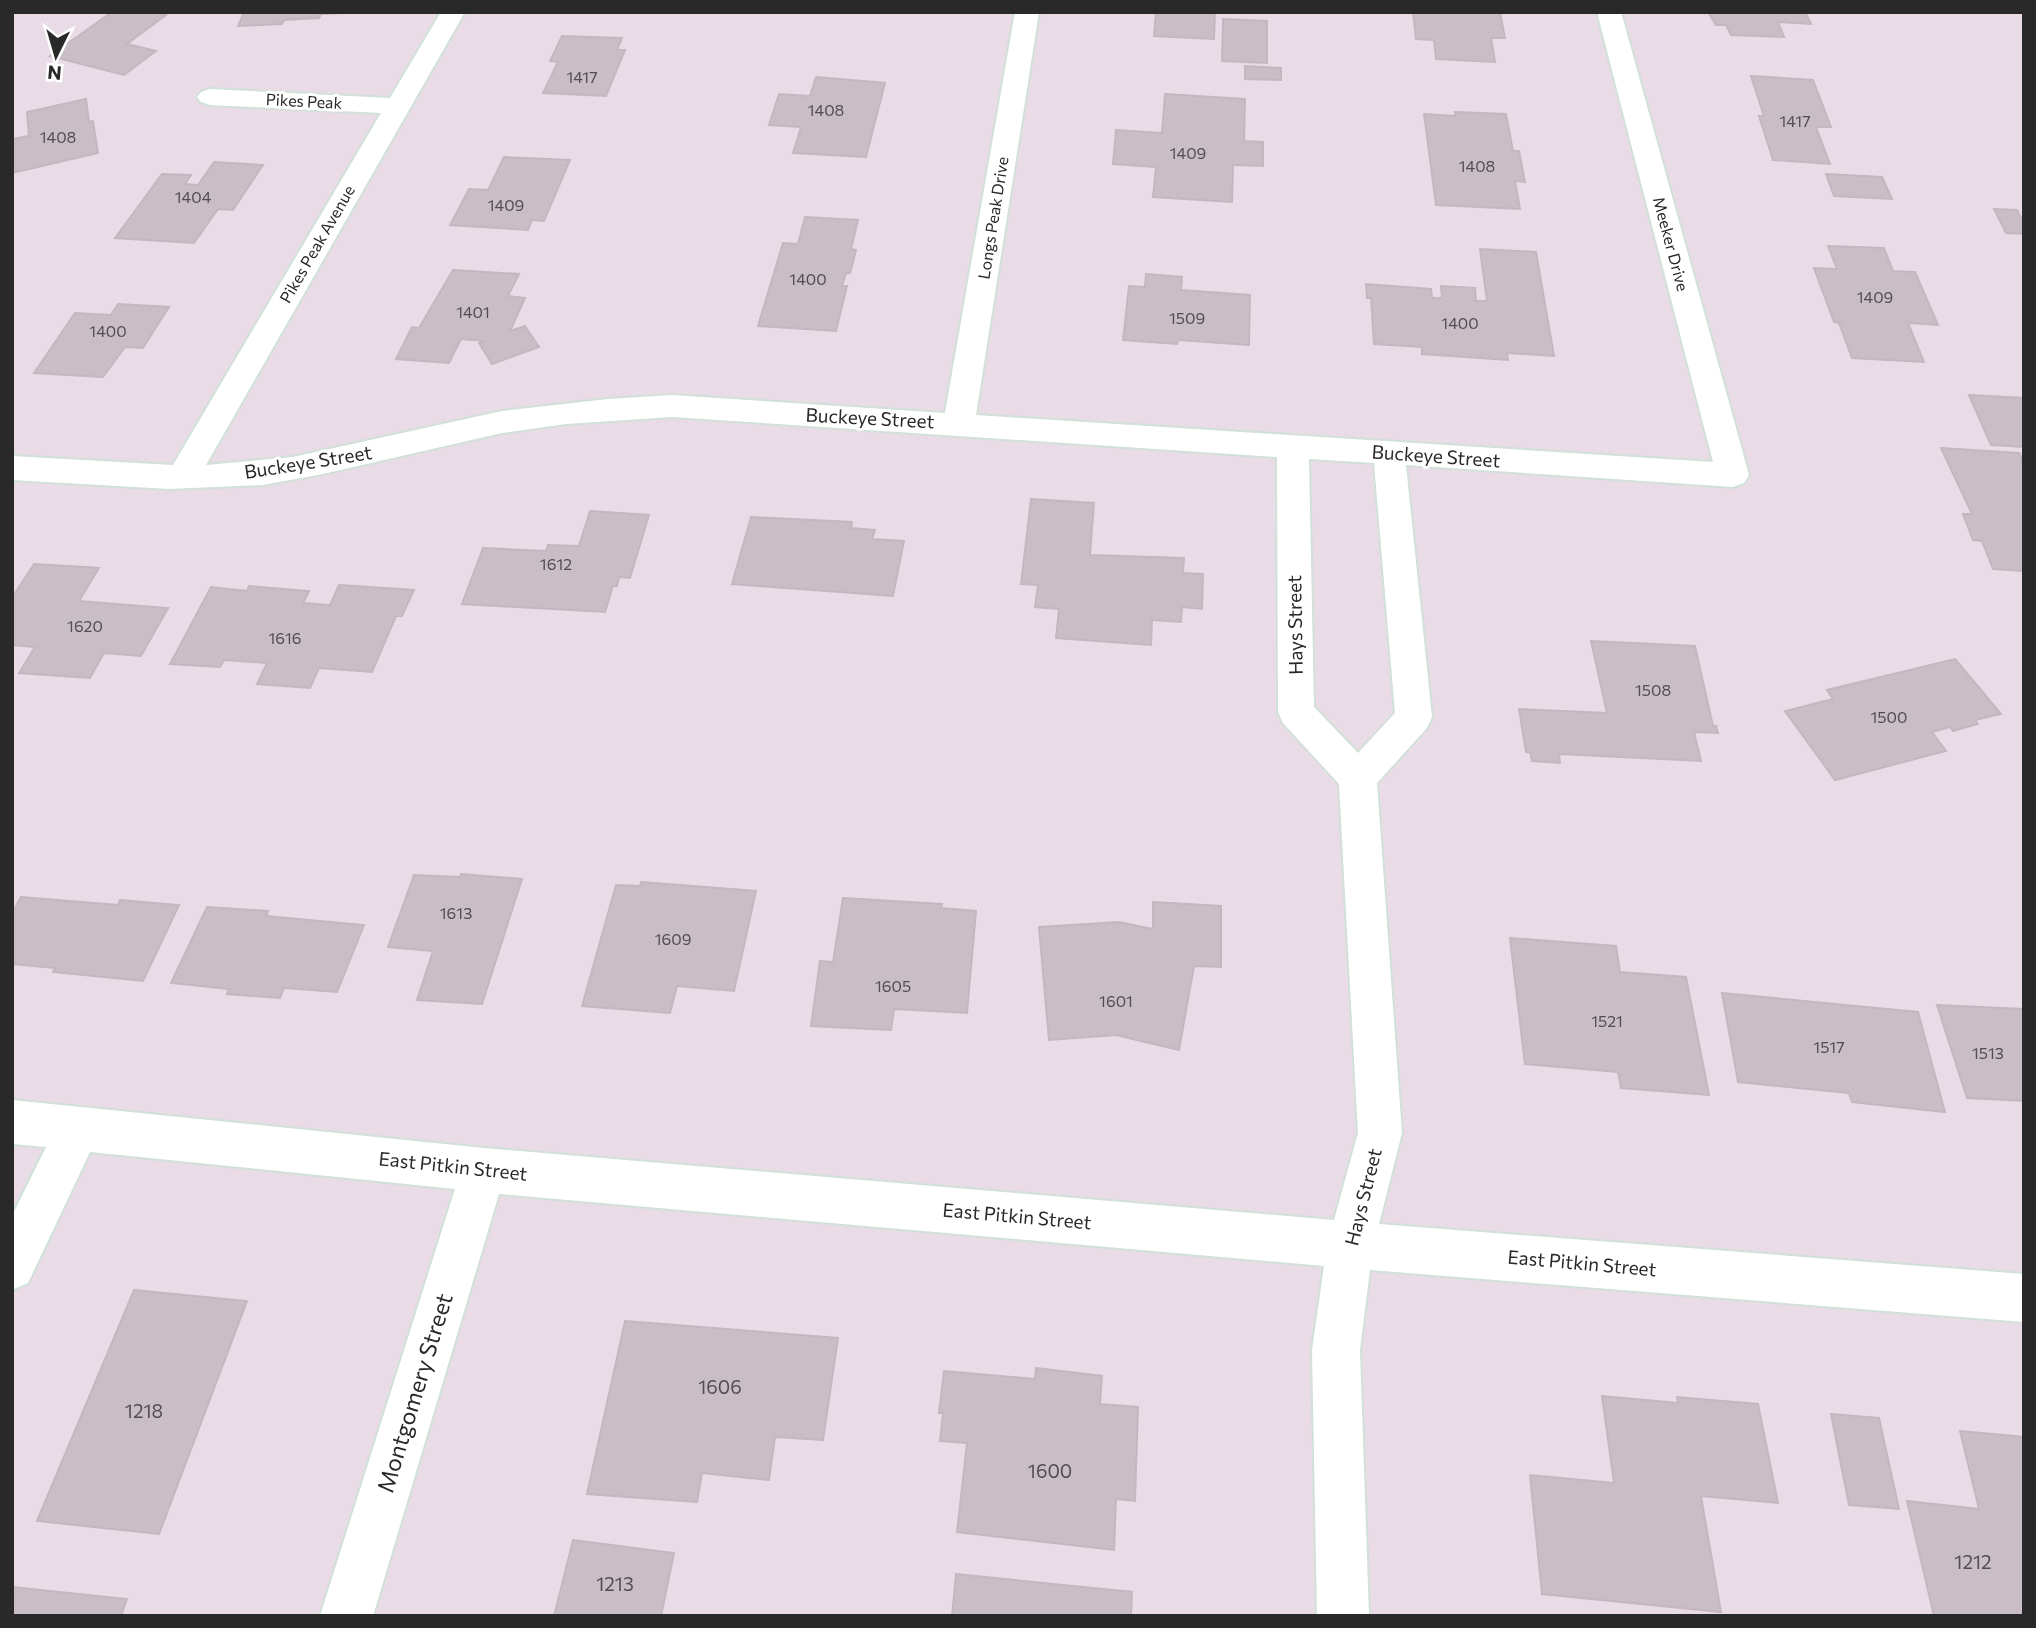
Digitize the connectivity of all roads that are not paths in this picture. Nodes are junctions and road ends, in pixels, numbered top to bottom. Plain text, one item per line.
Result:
1 (453, 12) edge
2 (1027, 12) edge
3 (1609, 12) edge
4 (210, 97) dead end
5 (397, 106) junction
6 (960, 423) junction
7 (1293, 448) junction
8 (1389, 453) junction
9 (12, 468) edge
10 (1733, 475) joint
11 (183, 476) junction
12 (1358, 778) junction
13 (12, 1122) edge
14 (78, 1128) junction
15 (484, 1170) junction
16 (1350, 1245) junction
17 (12, 1267) edge
18 (2024, 1298) edge
19 (346, 1616) edge
20 (1343, 1616) edge

1 - 5 street, Pikes Peak Avenue
2 - 6 street, Longs Peak Drive
3 - 10 street, Meeker Drive
4 - 5 street, Pikes Peak
5 - 11 street, Pikes Peak Avenue
6 - 7 street, Buckeye Street
6 - 11 street, Buckeye Street
7 - 8 street, Buckeye Street
7 - 12 street, Hays Street
8 - 10 street, Buckeye Street
8 - 12 street
9 - 11 street, Buckeye Street
12 - 16 street, Hays Street
13 - 14 street, East Pitkin Street
14 - 15 street, East Pitkin Street
14 - 17 street
15 - 16 street, East Pitkin Street
15 - 19 street, Montgomery Street
16 - 18 street, East Pitkin Street
16 - 20 street, Hays Street

